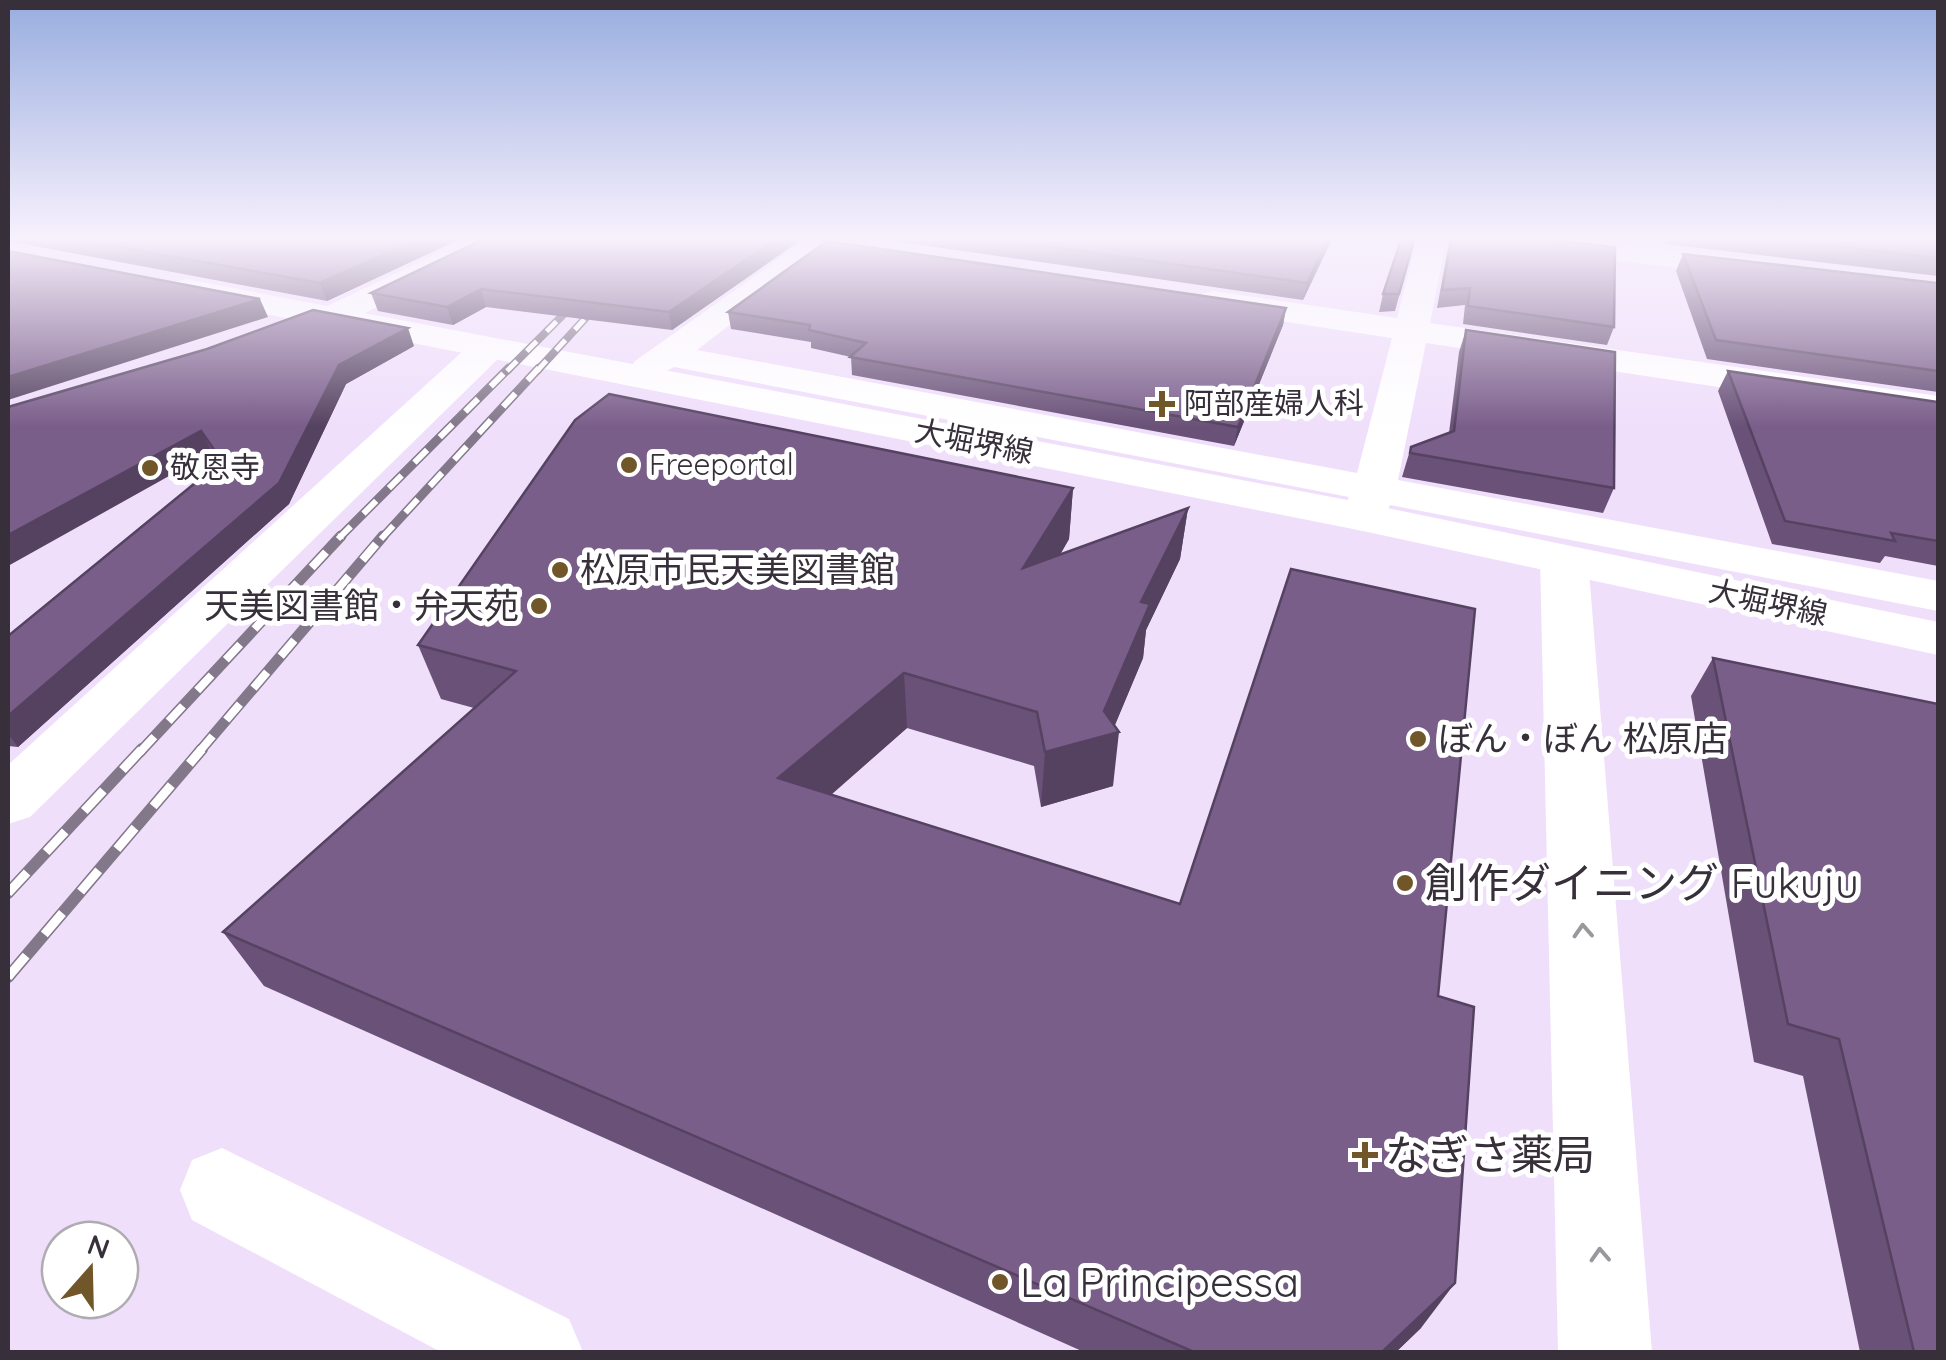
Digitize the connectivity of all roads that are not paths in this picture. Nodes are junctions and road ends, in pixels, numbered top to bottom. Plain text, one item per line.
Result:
1 (245, 300) edge
2 (358, 300) edge
3 (751, 300) edge
4 (1212, 300) edge
5 (1417, 300) edge
6 (324, 316) junction
7 (1410, 330) junction
8 (262, 340) edge
9 (487, 349) junction
10 (652, 366) junction
11 (1938, 408) edge
12 (1368, 503) junction
13 (1564, 559) junction
14 (1938, 596) edge
15 (1938, 639) edge
16 (8, 801) edge
17 (222, 1190) dead end
18 (536, 1352) edge
19 (1606, 1352) edge

1 - 6 street
2 - 6 street
3 - 10 street
4 - 7 street
5 - 7 street
6 - 8 street
6 - 9 street
7 - 11 street
7 - 12 street
9 - 10 street
9 - 16 street
10 - 12 street
12 - 13 street, 大堀堺線
12 - 14 street
13 - 15 street, 大堀堺線
19 -> 13 street
17 - 18 street

